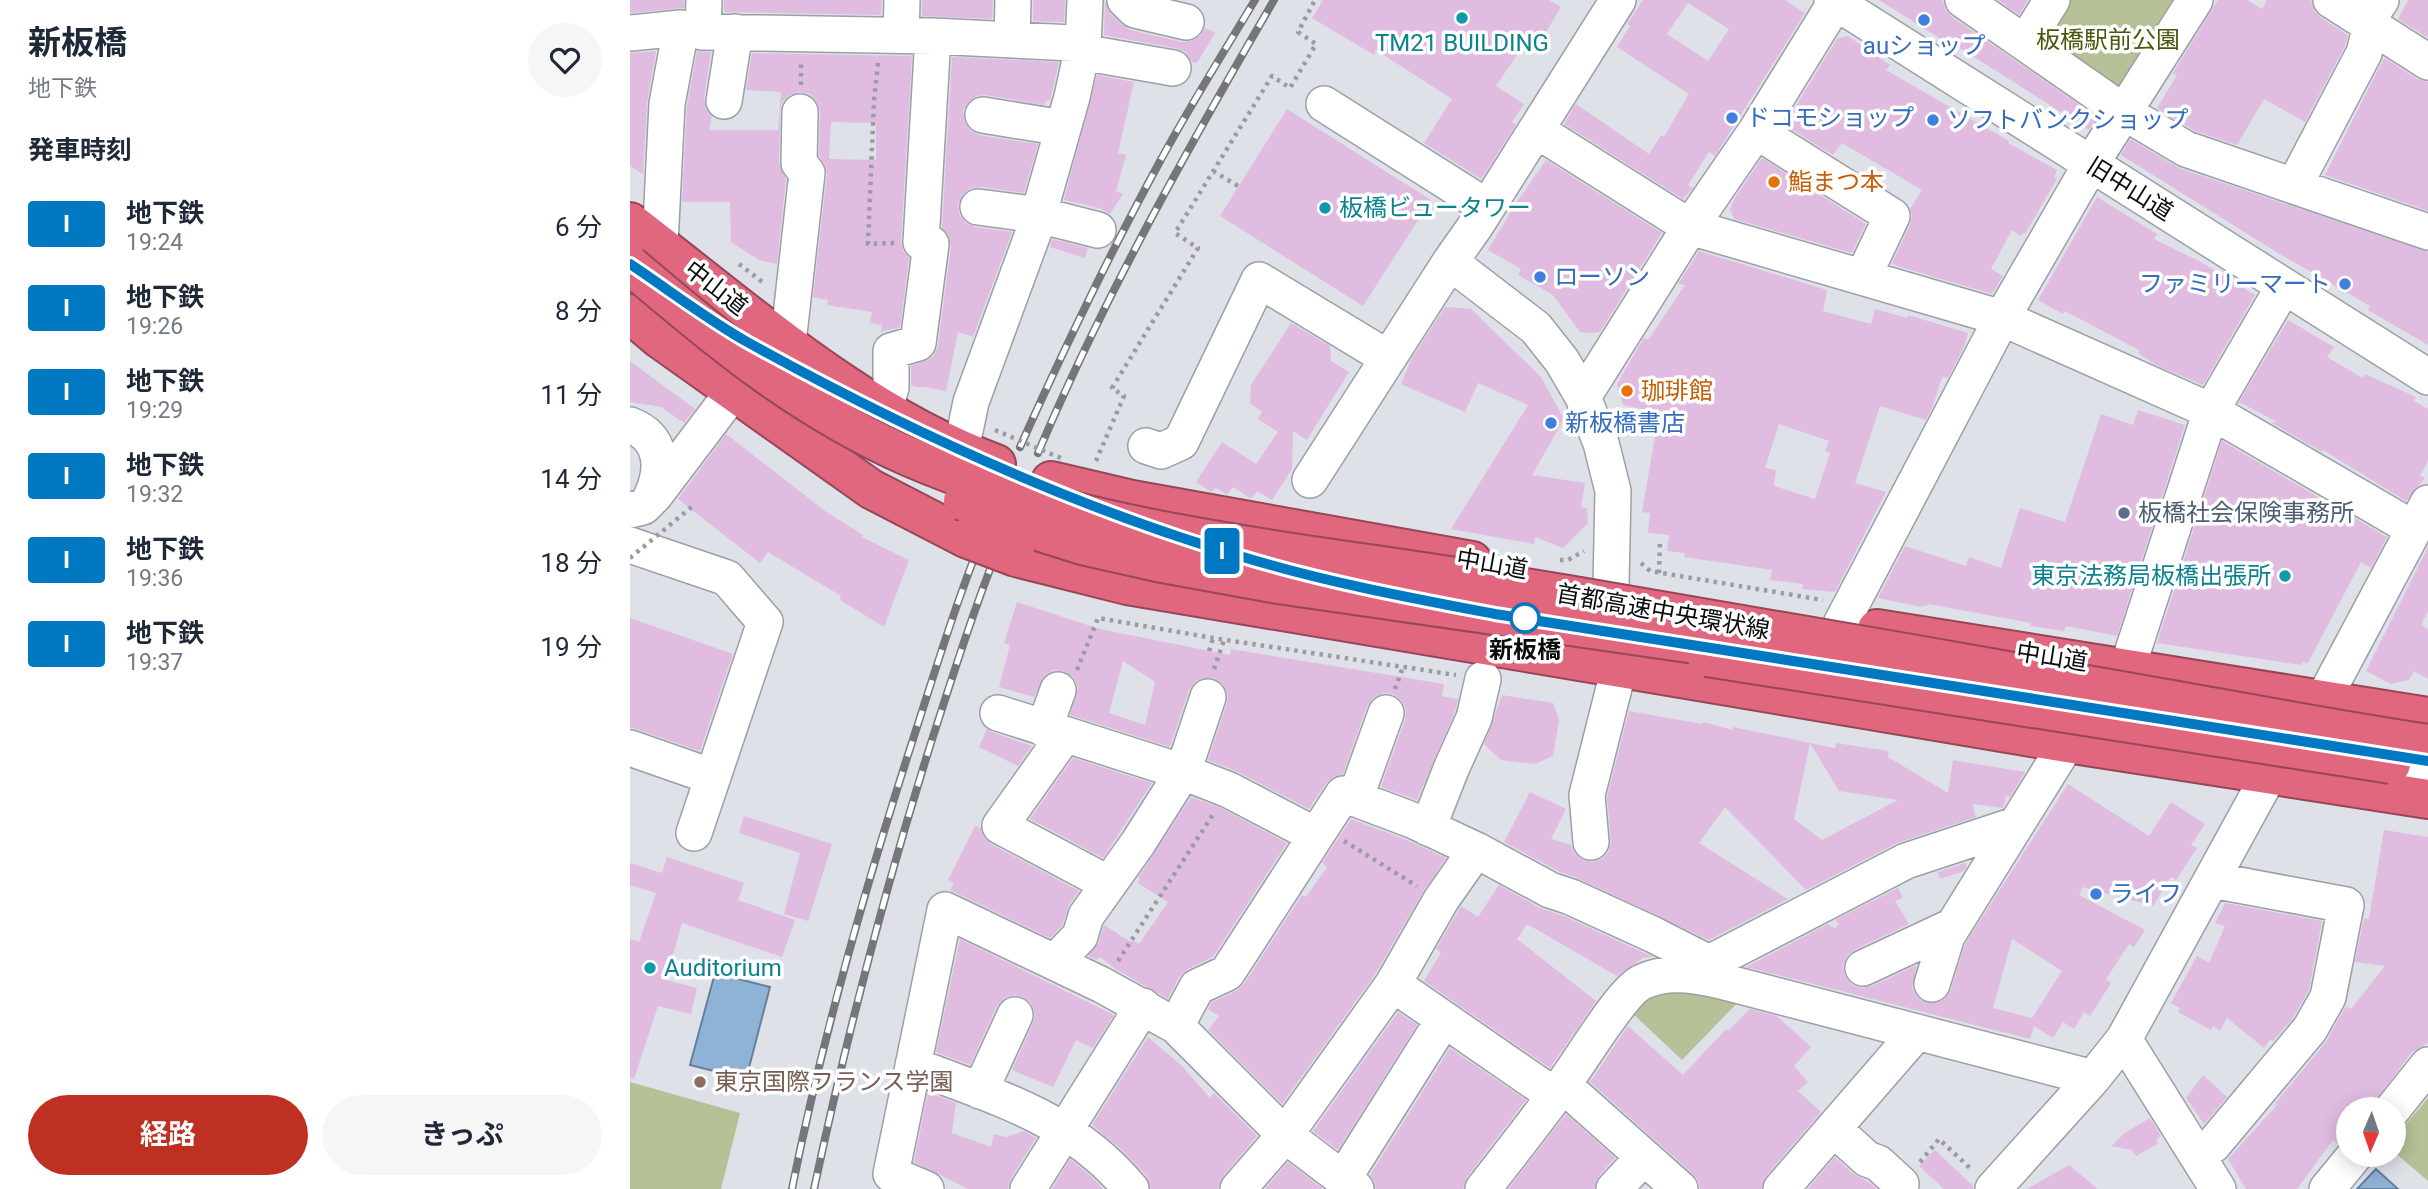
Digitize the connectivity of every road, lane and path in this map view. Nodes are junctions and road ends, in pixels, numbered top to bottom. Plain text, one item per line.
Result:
1 (902, 0) edge
2 (1013, 0) edge
3 (1085, 0) edge
4 (1125, 0) edge
5 (1315, 0) edge
6 (1618, 0) edge
7 (1963, 0) edge
8 (2052, 0) edge
9 (2196, 0) edge
10 (2331, 0) edge
11 (1835, 1) edge
12 (2376, 13) edge
13 (1186, 22) dead end
14 (706, 23) edge
15 (630, 33) edge
16 (802, 33) junction
17 (905, 35) junction
18 (1012, 39) junction
19 (2025, 43) junction
20 (1083, 46) junction
21 (2428, 62) edge
22 (1173, 68) dead end
23 (724, 101) dead end
24 (1324, 104) dead end
25 (800, 111) joint
26 (2124, 112) junction
27 (983, 115) dead end
28 (1063, 128) junction
29 (1536, 130) junction
30 (1756, 131) junction
31 (2091, 164) junction
32 (1213, 171) junction
33 (1238, 186) dead end
34 (2294, 186) junction
35 (978, 207) dead end
36 (1487, 207) junction
37 (1039, 215) junction
38 (1690, 227) junction
39 (1098, 230) dead end
40 (2428, 232) edge
41 (920, 242) junction
42 (637, 246) edge
43 (1450, 262) junction
44 (1863, 277) junction
45 (630, 285) edge
46 (2284, 286) junction
47 (630, 314) edge
48 (2002, 318) junction
49 (788, 343) junction
50 (1388, 358) junction
51 (2428, 375) edge
52 (733, 392) junction
53 (1583, 397) junction
54 (884, 411) junction
55 (2211, 411) junction
56 (630, 425) edge
57 (1146, 446) dead end
58 (996, 447) junction
59 (955, 450) junction
60 (1093, 468) dead end
61 (1057, 470) junction
62 (1310, 480) dead end
63 (694, 505) dead end
64 (630, 510) edge
65 (2421, 516) edge
66 (630, 538) edge
67 (1660, 541) dead end
68 (630, 545) edge
69 (630, 558) edge
70 (1622, 570) junction
71 (1659, 573) junction
72 (1834, 612) junction
73 (1213, 638) junction
74 (1224, 640) junction
75 (1220, 650) dead end
76 (1209, 651) dead end
77 (1618, 657) junction
78 (1403, 667) junction
79 (2127, 669) junction
80 (1399, 676) dead end
81 (1483, 679) joint
82 (1058, 690) joint
83 (1208, 697) dead end
84 (2323, 700) junction
85 (998, 713) dead end
86 (1386, 713) dead end
87 (2428, 717) edge
88 (1054, 732) junction
89 (2067, 743) junction
90 (2428, 745) edge
91 (630, 748) edge
92 (2428, 751) edge
93 (2428, 761) edge
94 (2428, 768) edge
95 (1182, 772) junction
96 (2269, 775) junction
97 (713, 777) junction
98 (1229, 790) junction
99 (2415, 797) edge
100 (1355, 799) junction
101 (2015, 825) junction
102 (1428, 828) junction
103 (1319, 831) junction
104 (694, 833) dead end
105 (1591, 842) dead end
106 (1476, 850) junction
107 (2212, 880) junction
108 (1109, 884) junction
109 (1441, 900) junction
110 (1953, 926) junction
111 (1055, 962) junction
112 (1863, 968) dead end
113 (1704, 969) junction
114 (1393, 984) junction
115 (1932, 984) dead end
116 (1102, 985) junction
117 (1143, 1006) junction
118 (1015, 1015) dead end
119 (1444, 1019) junction
120 (1176, 1026) junction
121 (1917, 1032) junction
122 (2124, 1039) junction
123 (913, 1065) junction
124 (2428, 1065) edge
125 (2093, 1078) junction
126 (1559, 1090) junction
127 (980, 1091) junction
128 (2402, 1097) edge
129 (1065, 1129) junction
130 (1834, 1129) junction
131 (1285, 1135) junction
132 (2197, 1155) junction
133 (1644, 1157) junction
134 (2345, 1167) edge
135 (1984, 1181) edge
136 (1349, 1184) edge
137 (1901, 1184) joint
138 (926, 1189) edge
139 (1028, 1189) edge
140 (1131, 1189) edge
141 (1238, 1189) edge
142 (1483, 1189) edge
143 (1614, 1189) edge
144 (1680, 1189) edge
145 (1781, 1189) edge
146 (2218, 1189) edge
147 (2327, 1189) edge

1 - 17 street
2 - 18 street
3 - 20 street
4 - 13 street
5 - 32 path
6 - 29 street
7 - 19 street
8 - 19 street
9 - 26 street
10 - 12 street
11 - 30 street
11 - 31 street, 旧中山道
12 - 21 street
12 - 34 street
14 - 15 street
14 - 16 street
14 - 23 street
14 - 42 street
16 - 17 street
16 - 25 path
17 - 18 street
17 - 41 street
17 - 41 path
18 - 20 street
19 - 26 street
20 - 22 street
20 - 28 street
24 - 36 street
25 - 49 street
26 - 31 street
26 - 34 street
27 - 28 street
28 - 37 street
29 - 36 street
29 - 38 street
30 - 38 street
30 - 44 street
31 - 46 street, 旧中山道
31 - 48 street
32 - 33 path
32 - 60 path
34 - 40 street
35 - 37 street
36 - 43 street
37 - 39 street
37 - 59 street
38 - 44 street
38 - 53 street
41 - 54 street
42 - 49 highway, 中山道
42 - 90 highway, 首都高速中央環状線, bridge
42 - 93 highway, bridge
43 - 50 street
43 - 53 street
44 - 48 street
45 - 90 highway, 首都高速中央環状線, bridge
46 - 51 street, 旧中山道
46 - 55 street
47 - 52 highway
48 - 55 street
48 - 72 street
49 - 54 highway, 中山道
50 - 57 street
50 - 62 street
52 - 64 street
52 - 77 highway, bridge
53 - 70 street
54 - 59 highway, 中山道
55 - 65 street
55 - 79 street
56 - 66 street
58 - 59 highway, 中山道
58 - 61 highway, 中山道
58 - 61 path, bridge
61 - 70 highway, 中山道
63 - 69 path, bridge
65 - 84 street
67 - 71 path
68 - 97 street
70 - 71 path
70 - 72 highway, 中山道
70 - 77 street
71 - 72 path
72 - 79 highway, 中山道
73 - 74 path
73 - 76 path
73 - 82 path
74 - 75 path
74 - 78 path
77 - 89 highway
77 - 94 highway, bridge
77 - 105 street
78 - 80 path
78 - 81 path
79 - 84 highway, 中山道
81 - 102 street
82 - 88 street
83 - 95 street
84 - 87 highway, 中山道
84 - 96 street
85 - 88 street
86 - 100 street
88 - 95 street
88 - 108 street
89 - 96 highway
89 - 101 street
91 - 97 street
92 - 99 street
95 - 98 street
95 - 108 street
96 - 99 highway
96 - 107 street
97 - 104 street
98 - 103 street
98 - 116 path
100 - 102 street
100 - 103 street
101 - 110 street
101 - 113 street
102 - 106 street
103 - 109 path
103 - 120 street
106 - 109 street
106 - 113 street
107 - 122 street
107 - 132 street
108 - 111 street
109 - 114 street
110 - 112 street
110 - 115 street
111 - 116 street
111 - 123 street
113 - 121 street
113 - 126 street
114 - 119 street
114 - 131 street
116 - 117 street
117 - 120 street
117 - 129 street
118 - 127 street
119 - 126 street
119 - 136 street
120 - 131 street
121 - 125 street
121 - 130 street
122 - 125 street
122 - 132 street
123 - 127 street
123 - 138 street
124 - 128 street
125 - 135 street
126 - 133 street
126 - 142 street
127 - 129 street
129 - 139 street
129 - 140 street
130 - 137 street
130 - 145 street
131 - 136 street
131 - 141 street
132 - 146 street
133 - 143 street
133 - 144 street
134 - 147 street
135 - 137 path

